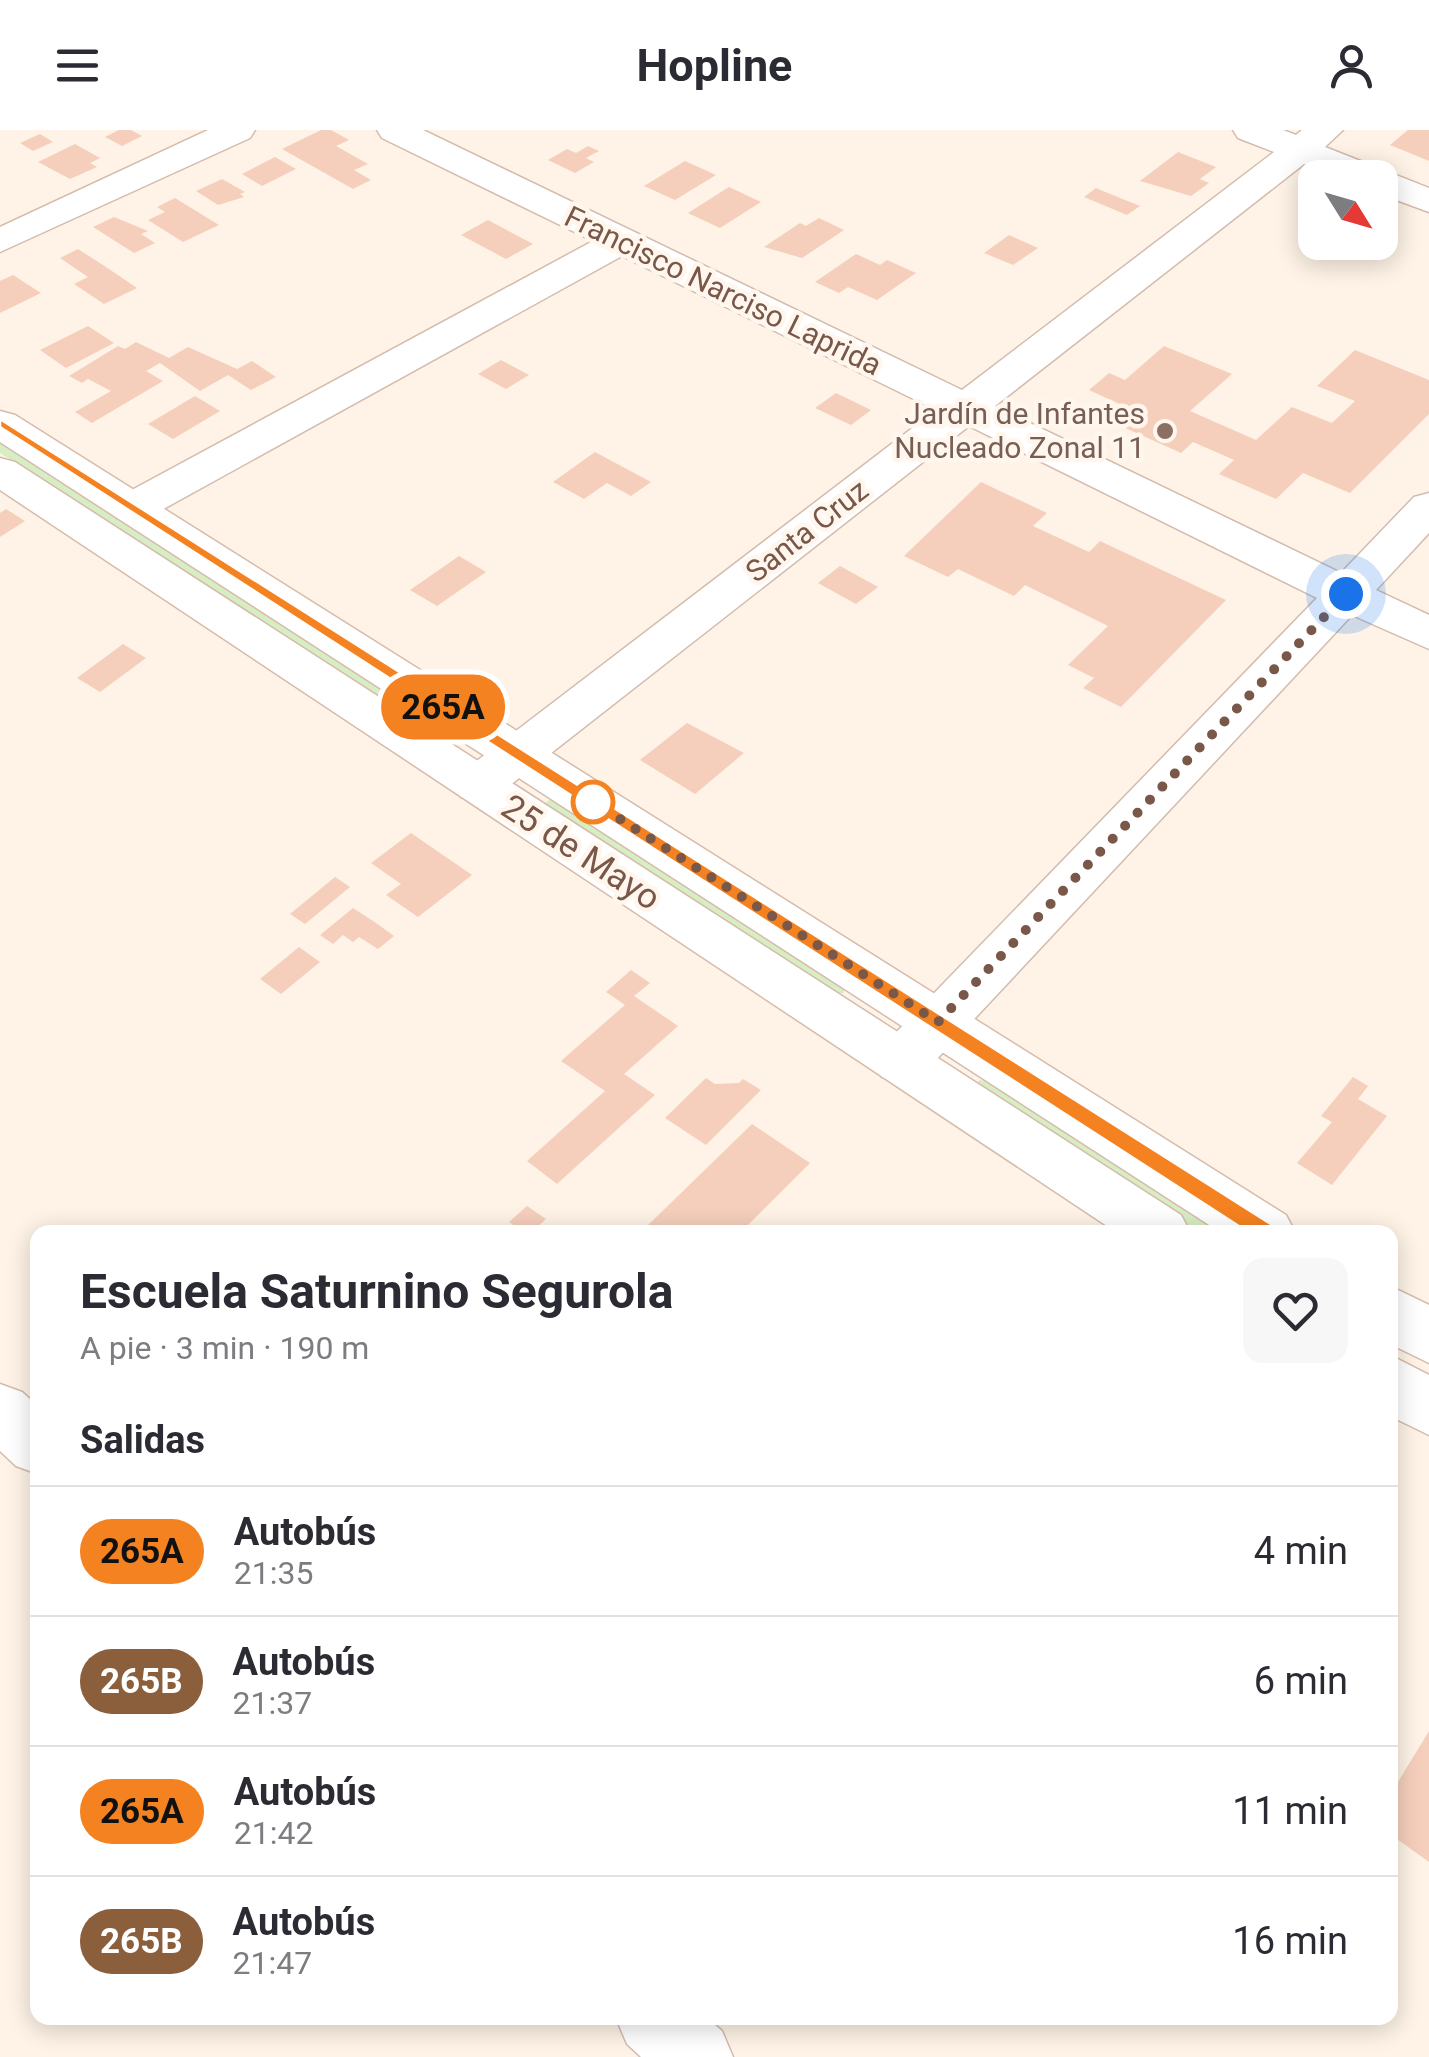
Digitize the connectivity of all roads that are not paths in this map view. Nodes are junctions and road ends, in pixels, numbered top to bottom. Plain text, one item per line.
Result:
1 (236, 130) edge
2 (395, 130) edge
3 (1251, 130) edge
4 (1313, 140) edge
5 (1343, 160) edge
6 (1398, 188) edge
7 (1429, 201) edge
8 (0, 241) edge
9 (621, 241) junction
10 (965, 408) junction
11 (0, 424) edge
12 (0, 472) edge
13 (1429, 507) edge
14 (132, 508) junction
15 (1346, 594) junction
16 (1429, 634) edge
17 (518, 754) junction
18 (478, 785) junction
19 (938, 1022) junction
20 (901, 1062) junction
21 (1150, 1225) edge
22 (1255, 1225) edge
23 (1398, 1317) edge
24 (1429, 1336) edge
25 (1398, 1387) edge
26 (1429, 1408) edge
27 (0, 1411) edge
28 (30, 1439) edge
29 (661, 2025) edge
30 (696, 2057) edge

1 - 8 street
2 - 9 street, Francisco Narciso Laprida
3 - 4 street
4 - 5 street
4 - 10 street, Santa Cruz
6 - 7 street
9 - 10 street, Francisco Narciso Laprida
9 - 14 street
10 - 15 street, Francisco Narciso Laprida
10 - 17 street, Santa Cruz
11 - 14 street, 25 de Mayo
12 - 18 street, 25 de Mayo
13 - 15 street
14 - 17 street, 25 de Mayo
15 - 16 street, Francisco Narciso Laprida
15 - 19 street
17 - 18 street, Santa Cruz
17 - 19 street, 25 de Mayo
18 - 20 street, 25 de Mayo
19 - 20 street
19 - 22 street, 25 de Mayo
20 - 21 street, 25 de Mayo
23 - 24 street
25 - 26 street
27 - 28 street
29 - 30 street

